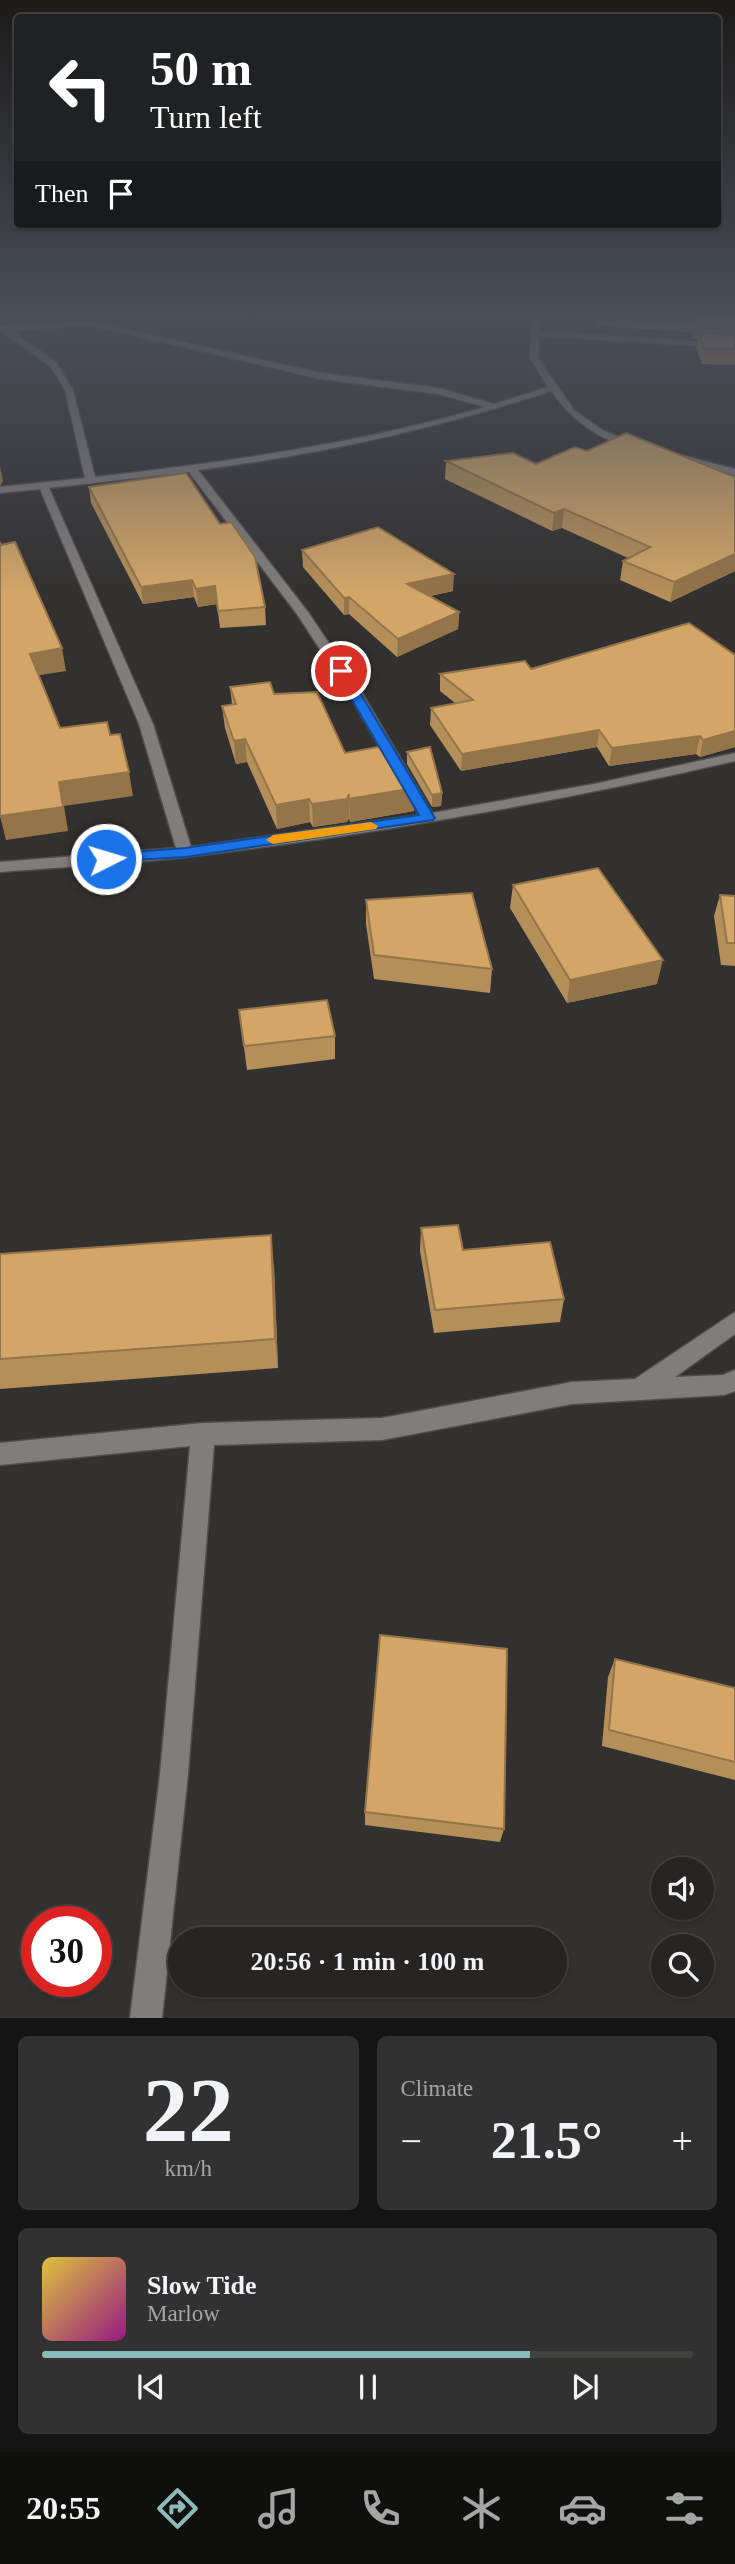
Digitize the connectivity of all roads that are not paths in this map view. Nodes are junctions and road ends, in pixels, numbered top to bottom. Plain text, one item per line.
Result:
1 (73, 407) edge
2 (493, 407) edge
3 (567, 407) edge
4 (644, 449) edge
5 (670, 456) edge
6 (191, 468) junction
7 (735, 472) edge
8 (91, 480) junction
9 (43, 485) junction
10 (0, 490) edge
11 (735, 757) edge
12 (428, 818) junction
13 (185, 852) junction
14 (0, 867) edge
15 (735, 1322) edge
16 (735, 1380) edge
17 (638, 1390) junction
18 (203, 1434) junction
19 (0, 1454) edge
20 (146, 2018) edge

1 - 8 street
2 - 6 street
3 - 4 street
5 - 7 street
6 - 8 street
6 - 12 street
8 - 9 street
9 - 10 street
9 - 13 street
11 - 12 street
12 - 13 street
13 - 14 street
15 - 17 street
16 - 17 street
17 - 18 street
18 - 19 street
18 - 20 street

